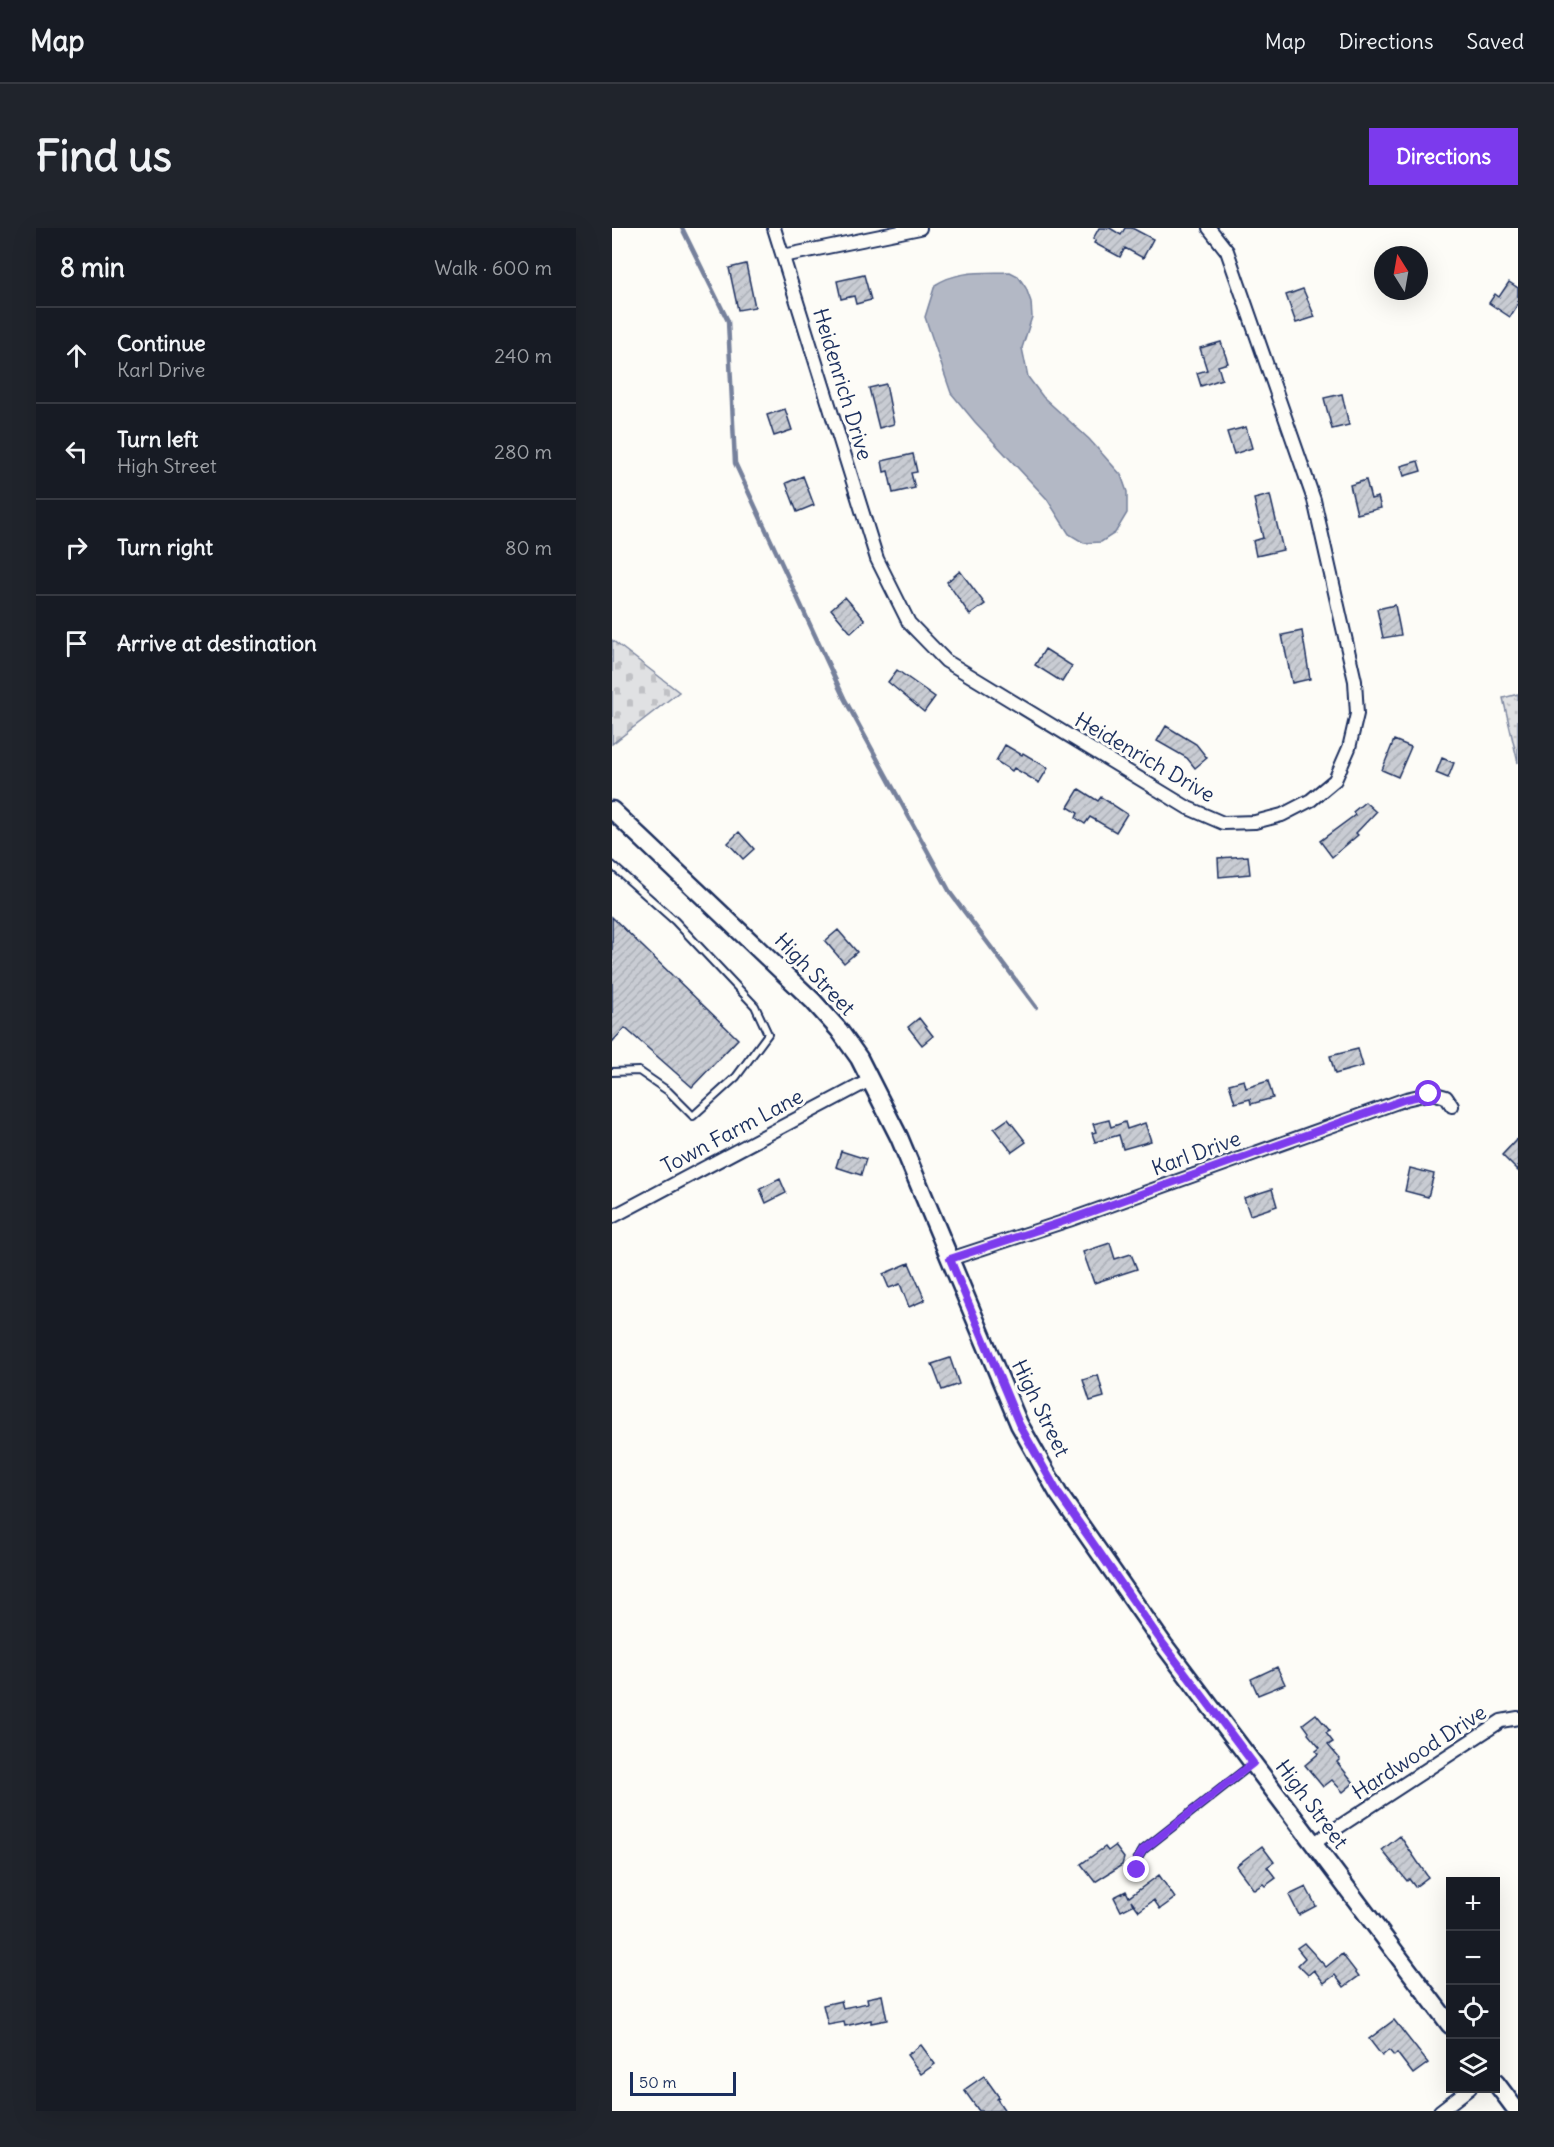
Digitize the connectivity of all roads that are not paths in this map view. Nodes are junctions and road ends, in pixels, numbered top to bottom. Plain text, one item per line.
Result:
1 (774, 228) edge
2 (920, 228) edge
3 (1209, 228) edge
4 (783, 256) junction
5 (612, 810) edge
6 (612, 866) edge
7 (612, 1072) edge
8 (870, 1080) junction
9 (1452, 1106) dead end
10 (612, 1217) edge
11 (950, 1259) junction
12 (1518, 1718) edge
13 (1253, 1763) junction
14 (1314, 1844) junction
15 (1137, 1870) dead end
16 (1446, 2020) edge
17 (1500, 2088) edge
18 (1463, 2093) edge
19 (1440, 2111) edge
20 (1517, 2111) edge

1 - 4 street, Heidenrich Drive
2 - 4 street
3 - 4 street, Heidenrich Drive
5 - 8 main road, High Street
6 - 7 lane
8 - 10 street, Town Farm Lane
8 - 11 main road, High Street
9 - 11 street, Karl Drive
11 - 13 main road, High Street
12 - 14 street, Hardwood Drive
13 - 14 main road, High Street
13 - 15 lane
14 - 16 main road, High Street
17 - 20 main road
18 - 19 street

